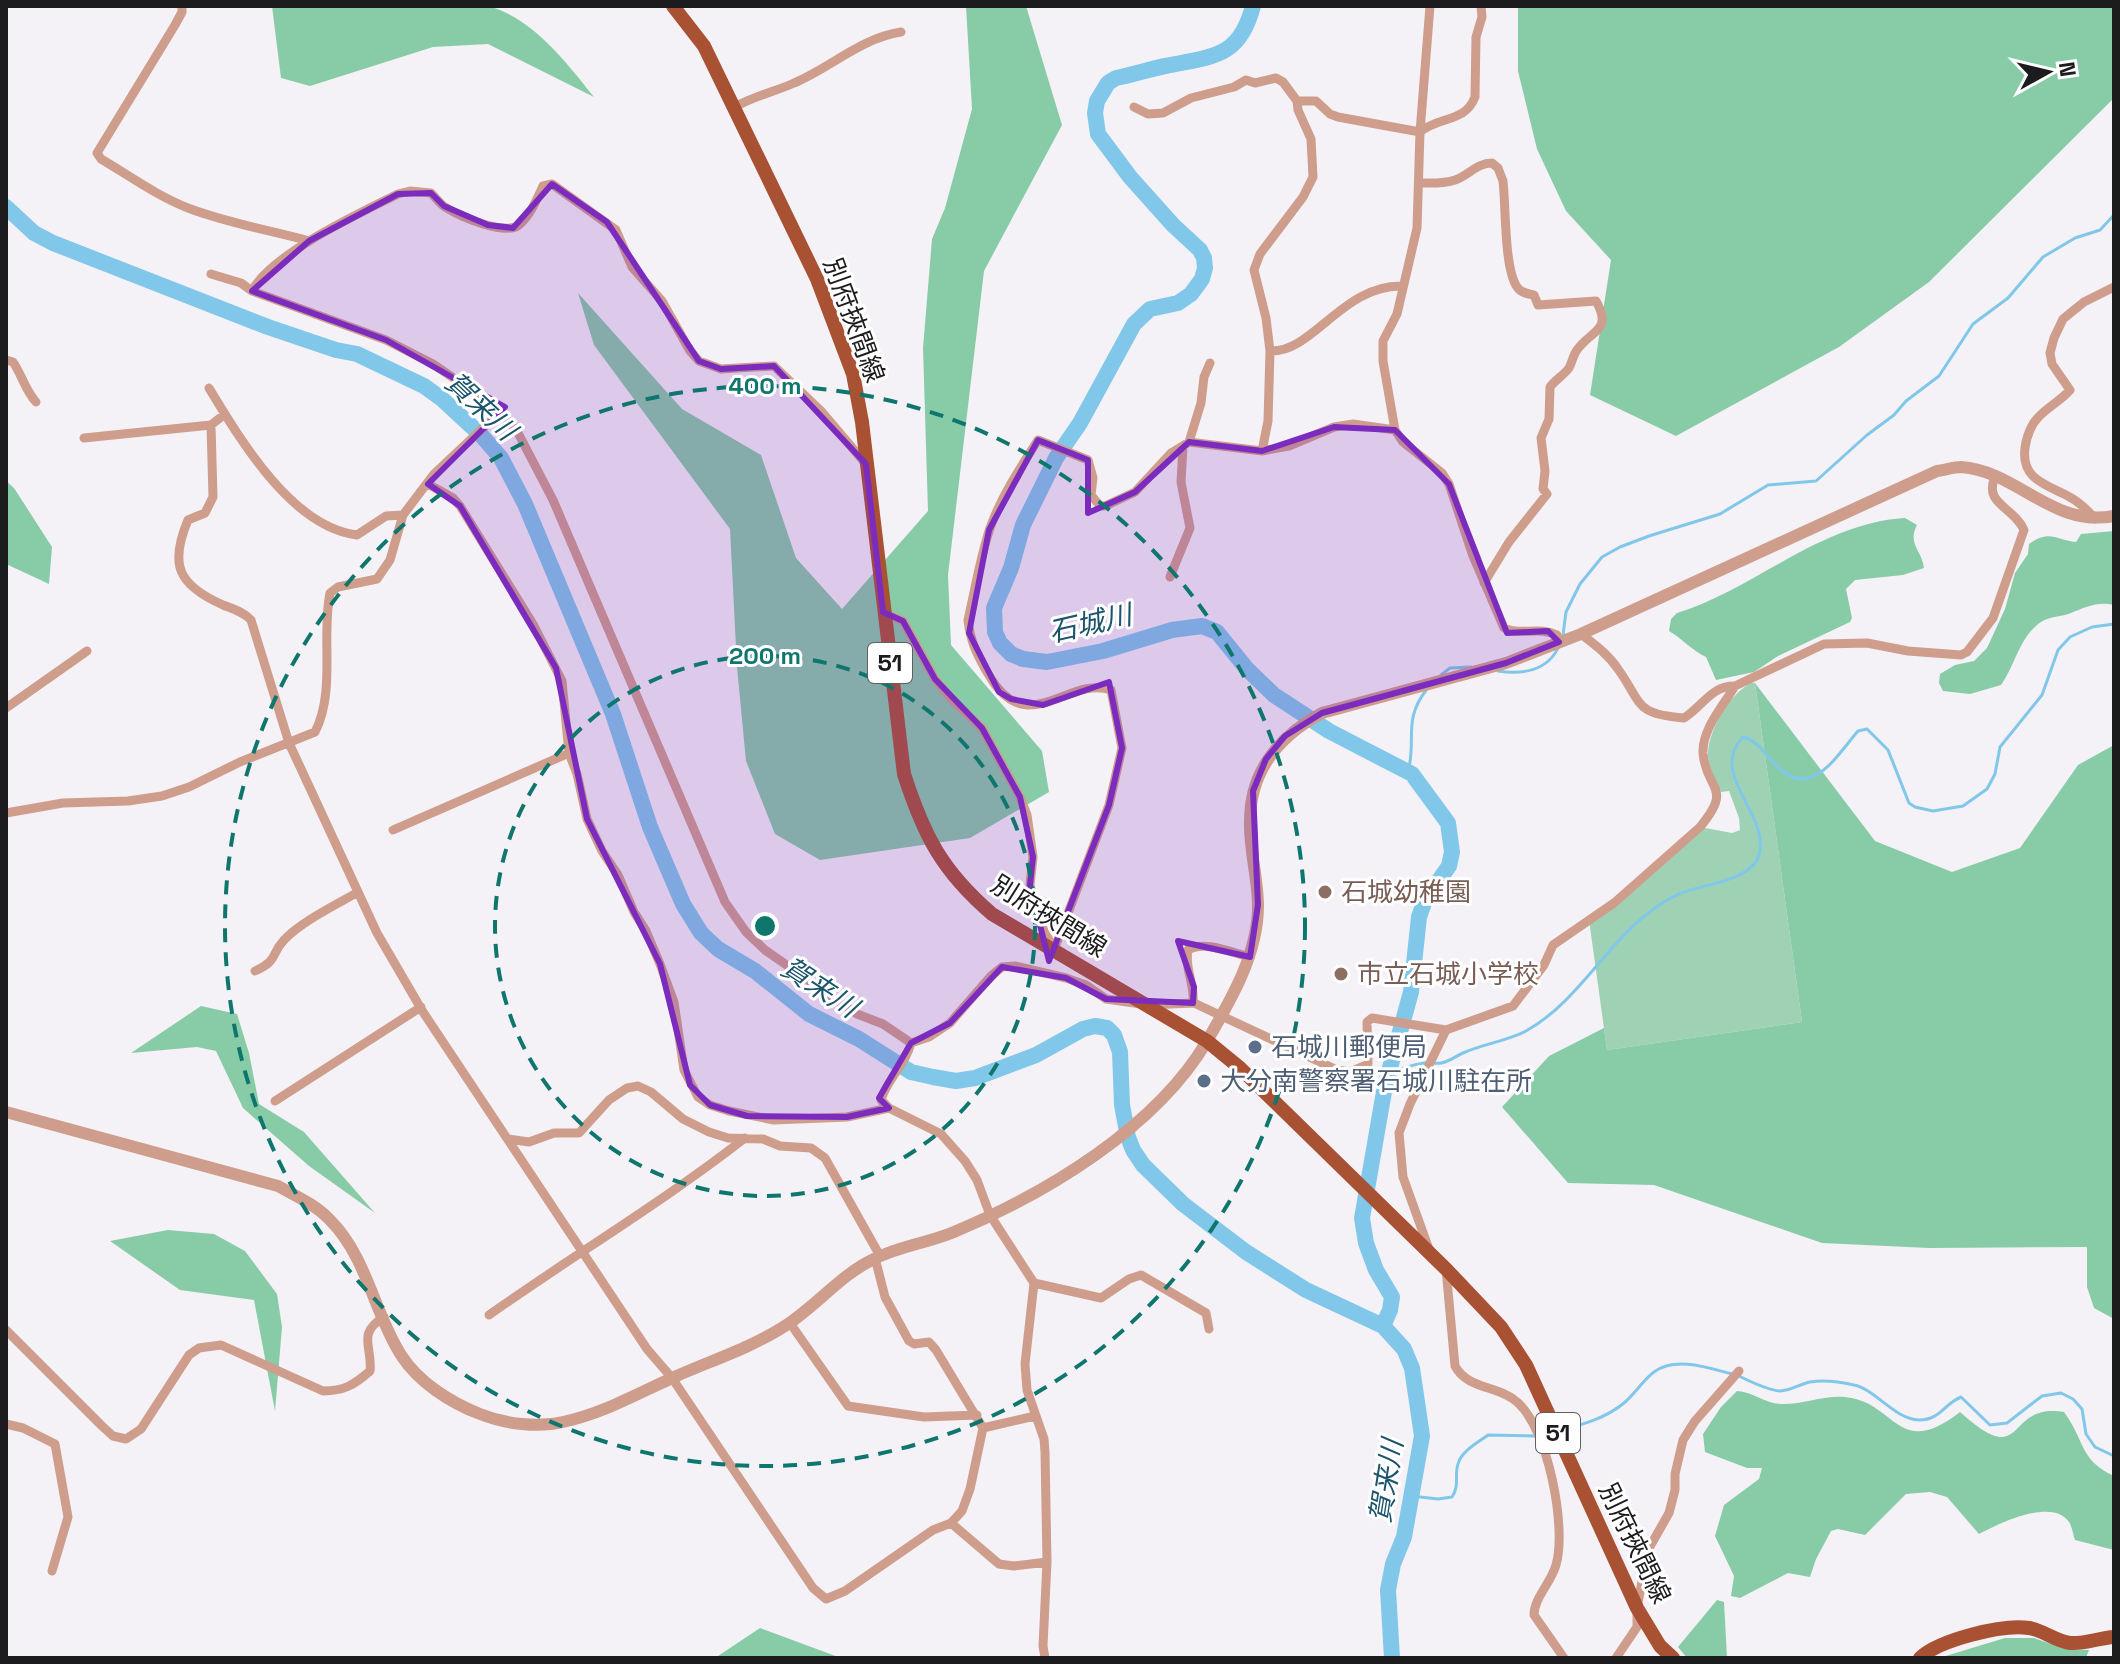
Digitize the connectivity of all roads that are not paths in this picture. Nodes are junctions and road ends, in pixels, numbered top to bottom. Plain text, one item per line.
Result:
1 (182, 6) edge
2 (1430, 6) edge
3 (1481, 6) edge
4 (678, 8) edge
5 (901, 32) dead end
6 (1297, 101) junction
7 (735, 107) junction
8 (1134, 107) dead end
9 (1420, 132) junction
10 (1420, 183) junction
11 (309, 241) junction
12 (211, 274) dead end
13 (1403, 286) junction
14 (2114, 287) edge
15 (252, 291) junction
16 (1270, 351) junction
17 (6, 360) edge
18 (1210, 363) dead end
19 (209, 388) dead end
20 (36, 402) dead end
21 (500, 412) junction
22 (225, 414) junction
23 (211, 425) junction
24 (1395, 430) junction
25 (84, 438) dead end
26 (1186, 444) junction
27 (1262, 451) junction
28 (866, 464) junction
29 (1995, 477) junction
30 (428, 484) junction
31 (403, 515) junction
32 (2114, 516) edge
33 (2095, 519) junction
34 (1170, 577) dead end
35 (1484, 583) junction
36 (883, 612) junction
37 (1581, 634) junction
38 (1559, 642) junction
39 (87, 651) dead end
40 (1735, 686) junction
41 (6, 708) edge
42 (289, 743) junction
43 (569, 753) junction
44 (6, 813) edge
45 (393, 830) dead end
46 (358, 892) junction
47 (1054, 950) junction
48 (1250, 957) junction
49 (255, 971) dead end
50 (1193, 1003) junction
51 (1148, 1005) junction
52 (421, 1007) junction
53 (1221, 1015) junction
54 (1446, 1030) junction
55 (1207, 1041) junction
56 (910, 1048) junction
57 (275, 1101) dead end
58 (889, 1108) junction
59 (6, 1112) edge
60 (745, 1138) junction
61 (508, 1139) junction
62 (990, 1215) junction
63 (582, 1250) junction
64 (1431, 1256) junction
65 (877, 1257) junction
66 (1446, 1269) junction
67 (1034, 1283) junction
68 (489, 1315) dead end
69 (384, 1317) junction
70 (790, 1323) junction
71 (1209, 1329) dead end
72 (6, 1330) edge
73 (1739, 1371) dead end
74 (672, 1378) junction
75 (977, 1415) junction
76 (1035, 1416) junction
77 (6, 1424) edge
78 (983, 1428) junction
79 (951, 1523) junction
80 (1047, 1562) junction
81 (52, 1571) dead end
82 (1637, 1608) junction
83 (2114, 1637) edge
84 (1045, 1658) edge
85 (1564, 1658) edge
86 (1616, 1658) edge
87 (1673, 1658) edge
88 (1920, 1658) edge

1 - 11 street
2 - 9 street
3 - 9 street
4 - 7 main road, 別府挾間線 / 51
5 - 7 street
6 - 8 street
6 - 9 street
6 - 16 street
7 - 28 main road, 別府挾間線 / 51
9 - 10 street
10 - 13 street
10 - 35 street
11 - 15 street
11 - 28 street
12 - 15 street
13 - 16 street
13 - 24 street
14 - 33 street
15 - 21 street
16 - 27 street
17 - 20 street
18 - 26 street
19 - 22 street
21 - 30 street
21 - 56 street
22 - 23 street
22 - 31 street
23 - 25 street
23 - 42 street
24 - 27 street
24 - 35 street
26 - 27 street
26 - 34 street
26 - 47 street
28 - 36 main road, 別府挾間線 / 51
29 - 33 street
29 - 37 street
29 - 40 street
30 - 31 street
30 - 43 street
31 - 42 street
32 - 33 street
35 - 38 street
36 - 47 street
36 - 47 main road, 別府挾間線 / 51
37 - 38 street
37 - 40 street
38 - 48 street
39 - 41 street
40 - 54 street
42 - 44 street
42 - 46 street
43 - 45 street
43 - 58 street
46 - 49 street
46 - 52 street
47 - 51 main road, 別府挾間線 / 51
48 - 50 street
48 - 53 street
50 - 51 street
50 - 53 street
51 - 55 main road, 別府挾間線 / 51
51 - 56 street
52 - 57 street
52 - 61 street
53 - 54 street
53 - 55 street
54 - 64 street
55 - 62 street
55 - 64 main road, 別府挾間線 / 51
56 - 58 street
58 - 62 street
59 - 69 street
60 - 61 street
60 - 63 street
60 - 65 street
61 - 63 street
62 - 65 street
62 - 67 street
63 - 68 street
63 - 74 street
64 - 66 main road, 別府挾間線 / 51
65 - 70 street
65 - 75 street
66 - 82 main road, 別府挾間線 / 51
66 - 85 street
67 - 71 street
67 - 76 street
69 - 72 street
69 - 74 street
70 - 74 street
70 - 75 street
73 - 82 street
74 - 79 street
75 - 78 street
76 - 78 street
76 - 80 street
77 - 81 street
78 - 79 street
79 - 80 street
80 - 84 street
82 - 86 street
82 - 87 main road, 別府挾間線 / 51
83 - 88 main road

